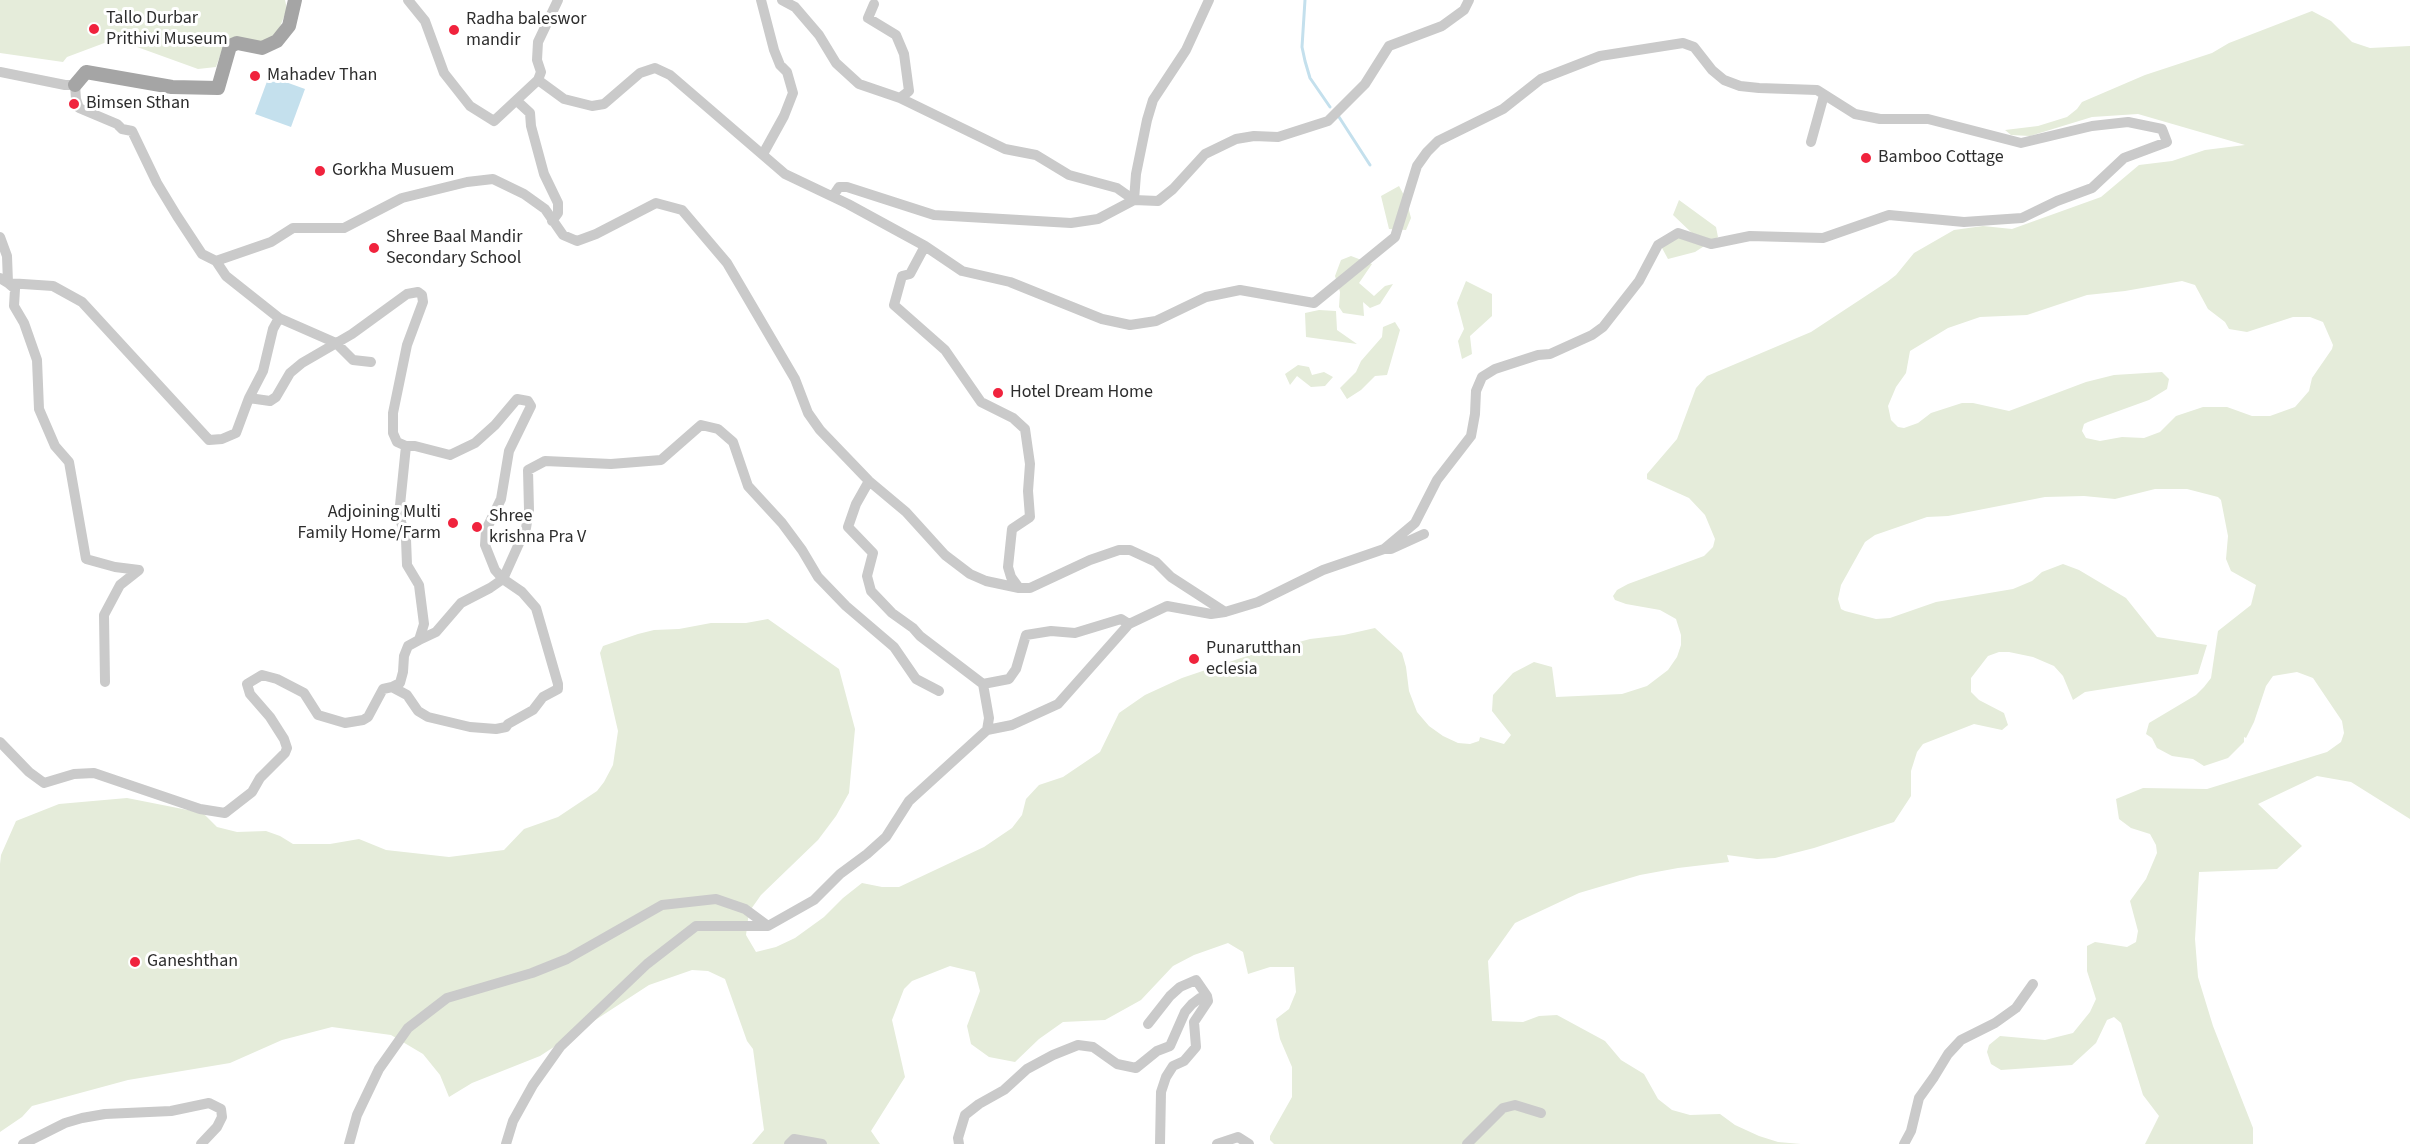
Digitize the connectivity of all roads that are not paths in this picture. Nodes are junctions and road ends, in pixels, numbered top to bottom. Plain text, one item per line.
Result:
1 (295, 0) edge
2 (408, 0) edge
3 (558, 0) edge
4 (761, 0) edge
5 (782, 0) edge
6 (1209, 0) edge
7 (1469, 0) edge
8 (874, 4) dead end
9 (0, 72) edge
10 (538, 80) junction
11 (75, 85) junction
12 (1824, 95) junction
13 (900, 98) junction
14 (517, 101) junction
15 (1811, 142) dead end
16 (763, 154) junction
17 (833, 196) junction
18 (1134, 200) junction
19 (552, 220) junction
20 (0, 237) edge
21 (925, 246) junction
22 (216, 261) junction
23 (4, 280) edge
24 (279, 318) junction
25 (336, 343) junction
26 (371, 362) dead end
27 (249, 398) junction
28 (406, 446) junction
29 (869, 481) junction
30 (1424, 534) dead end
31 (1383, 549) junction
32 (503, 579) junction
33 (1019, 588) junction
34 (1225, 612) junction
35 (1129, 624) junction
36 (419, 640) junction
37 (105, 682) dead end
38 (983, 684) junction
39 (392, 687) junction
40 (939, 691) dead end
41 (987, 729) junction
42 (0, 742) edge
43 (768, 926) junction
44 (2032, 984) dead end
45 (1207, 996) junction
46 (1148, 1024) dead end
47 (1541, 1113) dead end
48 (23, 1144) edge
49 (201, 1144) edge
50 (349, 1144) edge
51 (506, 1144) edge
52 (789, 1144) edge
53 (822, 1144) edge
54 (959, 1144) edge
55 (1160, 1144) edge
56 (1217, 1144) edge
57 (1249, 1144) edge
58 (1467, 1144) edge
59 (1904, 1144) edge

1 - 11 main road
2 - 14 street
3 - 10 street
4 - 16 street
5 - 13 street
6 - 18 street
7 - 18 street
8 - 13 street
9 - 11 street
10 - 14 street
10 - 16 street
11 - 22 street
12 - 15 street
12 - 21 street
12 - 31 street
13 - 18 street
14 - 19 street
16 - 17 street
17 - 18 street
17 - 21 street
19 - 22 street
19 - 29 street
20 - 23 street
21 - 33 street
22 - 24 street
23 - 27 street
23 - 37 street
24 - 25 street
24 - 27 street
25 - 26 street
25 - 27 street
25 - 28 street
28 - 32 street
28 - 36 street
29 - 33 street
29 - 38 street
30 - 31 street
31 - 34 street
32 - 36 street
32 - 39 street
32 - 40 street
33 - 34 street
34 - 35 street
35 - 38 street
35 - 41 street
36 - 39 street
38 - 41 street
39 - 42 street
41 - 43 street
43 - 50 street
43 - 51 street
44 - 59 street
45 - 46 street
45 - 54 street
45 - 55 street
47 - 58 street
48 - 49 street
52 - 53 street
56 - 57 street

